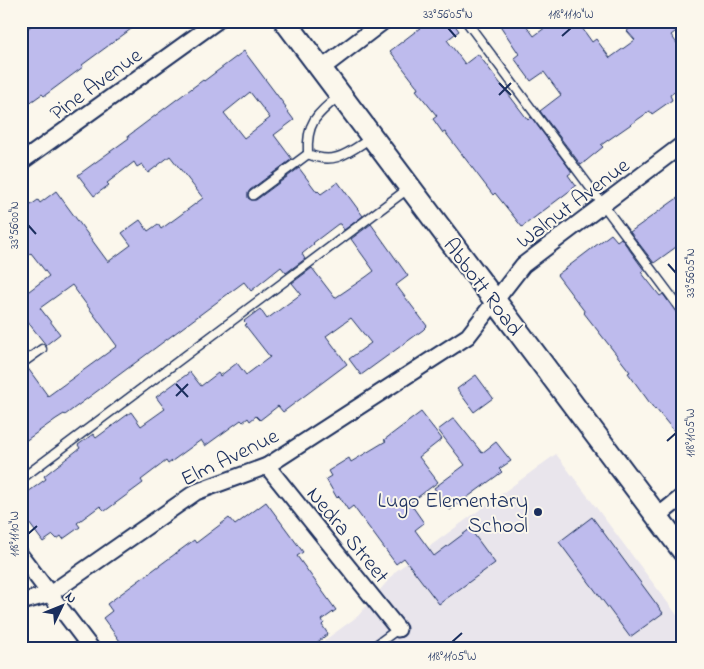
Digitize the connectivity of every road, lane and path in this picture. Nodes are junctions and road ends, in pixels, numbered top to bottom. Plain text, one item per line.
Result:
1 (217, 21) edge
2 (285, 21) edge
3 (384, 21) edge
4 (466, 21) edge
5 (321, 68) junction
6 (340, 95) junction
7 (372, 137) junction
8 (683, 144) edge
9 (308, 154) junction
10 (21, 162) edge
11 (410, 187) junction
12 (253, 195) dead end
13 (604, 204) junction
14 (494, 300) junction
15 (683, 312) edge
16 (42, 349) dead end
17 (21, 364) edge
18 (267, 466) junction
19 (21, 479) edge
20 (683, 496) edge
21 (657, 517) junction
22 (683, 551) edge
23 (21, 556) edge
24 (50, 594) junction
25 (21, 602) edge
26 (398, 629) joint
27 (91, 648) edge
28 (372, 648) edge

1 - 10 street, Pine Avenue
2 - 5 street, Abbott Road
3 - 5 street
4 - 13 lane
5 - 6 street, Abbott Road
6 - 7 street, Abbott Road
6 - 9 lane
7 - 9 lane
7 - 11 street, Abbott Road
8 - 13 street, Walnut Avenue
9 - 12 lane
11 - 14 street, Abbott Road
11 - 19 lane
13 - 14 street, Walnut Avenue
13 - 15 lane
14 - 18 street, Elm Avenue
14 - 21 street, Abbott Road
16 - 17 lane
18 - 24 street, Elm Avenue
18 - 26 street, Nedra Street
20 - 21 street
21 - 22 street, Abbott Road
23 - 24 street
24 - 25 street, Elm Avenue
24 - 27 street
26 - 28 lane

